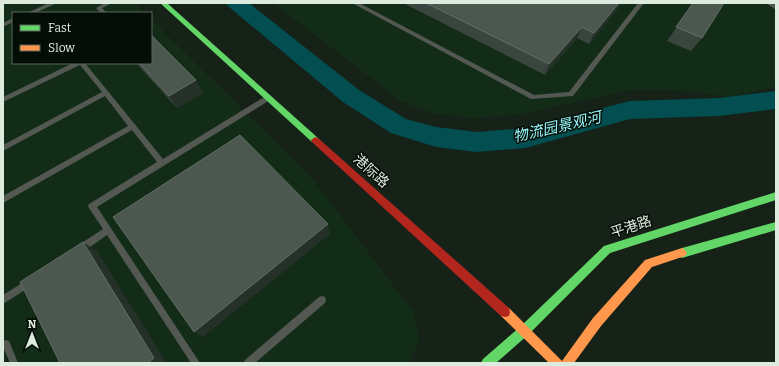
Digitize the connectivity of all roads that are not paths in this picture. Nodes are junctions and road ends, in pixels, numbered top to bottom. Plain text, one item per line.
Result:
1 (54, 3) edge
2 (109, 3) edge
3 (163, 3) edge
4 (355, 3) edge
5 (641, 3) edge
6 (769, 3) edge
7 (776, 8) edge
8 (32, 12) edge
9 (103, 12) edge
10 (12, 20) edge
11 (3, 25) edge
12 (76, 64) edge
13 (83, 64) edge
14 (106, 93) junction
15 (268, 98) junction
16 (3, 100) edge
17 (133, 126) junction
18 (3, 148) edge
19 (162, 163) junction
20 (776, 196) edge
21 (3, 200) edge
22 (776, 226) edge
23 (108, 230) junction
24 (76, 252) edge
25 (36, 278) edge
26 (3, 300) edge
27 (322, 300) dead end
28 (525, 330) junction
29 (6, 344) dead end
30 (14, 363) edge
31 (196, 363) edge
32 (248, 363) edge
33 (487, 363) edge
34 (557, 363) edge
35 (567, 363) edge

1 - 8 lane
2 - 9 lane
3 - 15 street, 港际路
4 - 5 lane
6 - 7 lane
10 - 11 lane
12 - 16 lane
13 - 14 lane
14 - 17 lane
14 - 18 lane
15 - 19 lane
15 - 28 street, 港际路
17 - 19 lane
17 - 21 lane
19 - 23 lane
20 - 28 street, 平港路
22 - 35 street
23 - 24 lane
23 - 31 lane
25 - 26 lane
27 - 32 lane
28 - 33 street, 平港路
28 - 34 street, 港际路
29 - 30 lane

